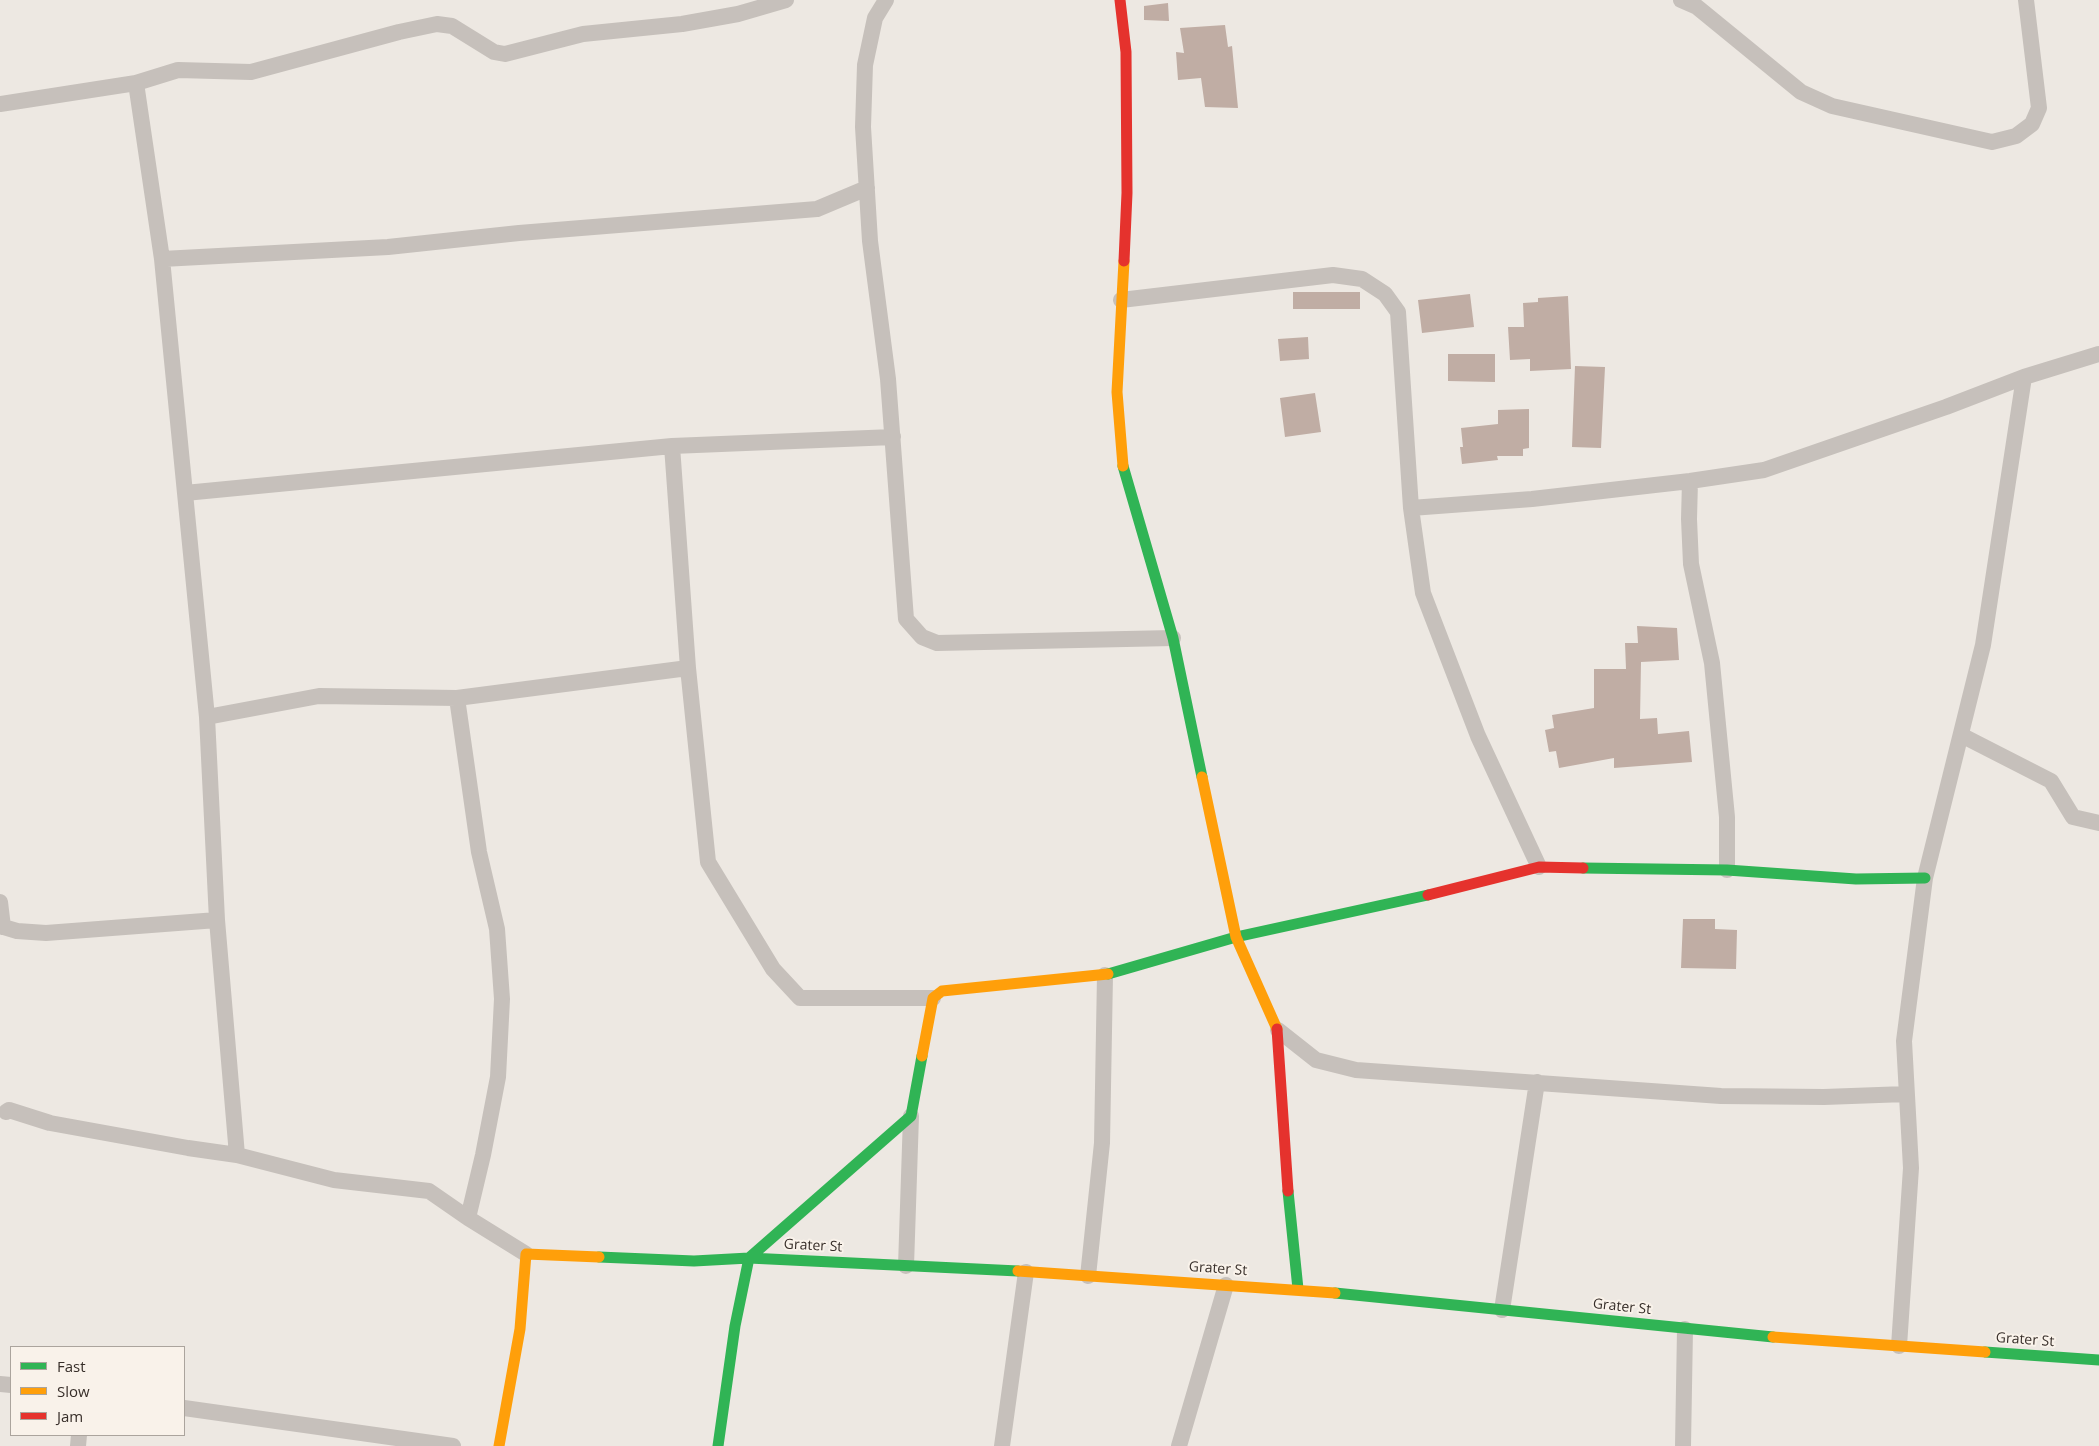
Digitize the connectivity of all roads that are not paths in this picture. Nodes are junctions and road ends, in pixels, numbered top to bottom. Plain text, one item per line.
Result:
1 (786, 0) edge
2 (886, 0) edge
3 (1120, 0) edge
4 (1681, 0) edge
5 (2026, 0) edge
6 (136, 83) junction
7 (0, 104) edge
8 (867, 188) junction
9 (162, 259) junction
10 (1121, 300) junction
11 (2099, 354) edge
12 (2024, 377) junction
13 (893, 437) junction
14 (672, 446) junction
15 (1690, 481) junction
16 (185, 493) junction
17 (1411, 508) junction
18 (1173, 638) junction
19 (688, 668) junction
20 (458, 698) junction
21 (208, 717) junction
22 (1961, 735) junction
23 (2099, 823) edge
24 (1539, 867) junction
25 (1727, 870) junction
26 (1925, 878) junction
27 (0, 902) edge
28 (216, 920) junction
29 (2, 927) edge
30 (1236, 937) junction
31 (1105, 975) junction
32 (933, 998) junction
33 (1278, 1030) junction
34 (1537, 1082) junction
35 (1906, 1094) junction
36 (6, 1112) dead end
37 (911, 1116) junction
38 (237, 1155) junction
39 (468, 1218) junction
40 (526, 1254) junction
41 (749, 1258) junction
42 (906, 1266) junction
43 (1026, 1272) junction
44 (1088, 1276) junction
45 (1226, 1285) junction
46 (1298, 1289) junction
47 (1502, 1310) junction
48 (1685, 1329) junction
49 (1899, 1346) junction
50 (2099, 1360) edge
51 (185, 1408) edge
52 (454, 1446) edge
53 (499, 1446) edge
54 (718, 1446) edge
55 (1002, 1446) edge
56 (1179, 1446) edge
57 (1683, 1446) edge

1 - 6 street
2 - 8 street
3 - 10 street
4 - 5 street
6 - 7 street
6 - 9 street
8 - 9 street
8 - 13 street
9 - 16 street
10 - 17 street
10 - 18 street
11 - 12 street
12 - 15 street
12 - 22 street
13 - 14 street
13 - 18 street
14 - 16 street
14 - 19 street
15 - 17 street
15 - 25 street
16 - 21 street
17 - 24 street
18 - 30 street
19 - 20 street
19 - 32 street
20 - 21 street
20 - 39 street
21 - 28 street
22 - 23 street
22 - 26 street
24 - 25 street
24 - 30 street
25 - 26 street
26 - 35 street
27 - 29 street
28 - 29 street
28 - 38 street
30 - 31 street
30 - 33 street
31 - 32 street
31 - 44 street
32 - 37 street
33 - 34 street
33 - 46 street
34 - 35 street
34 - 47 street
35 - 49 street
36 - 38 street
37 - 41 street
37 - 42 street
38 - 39 street
39 - 40 street
40 - 41 street, Grater St
40 - 53 street
41 - 42 street, Grater St
41 - 54 street
42 - 43 street, Grater St
43 - 44 street, Grater St
43 - 55 street
44 - 45 street, Grater St
45 - 46 street, Grater St
45 - 56 street
46 - 47 street, Grater St
47 - 48 street, Grater St
48 - 49 street, Grater St
48 - 57 street
49 - 50 street, Grater St
51 - 52 street

